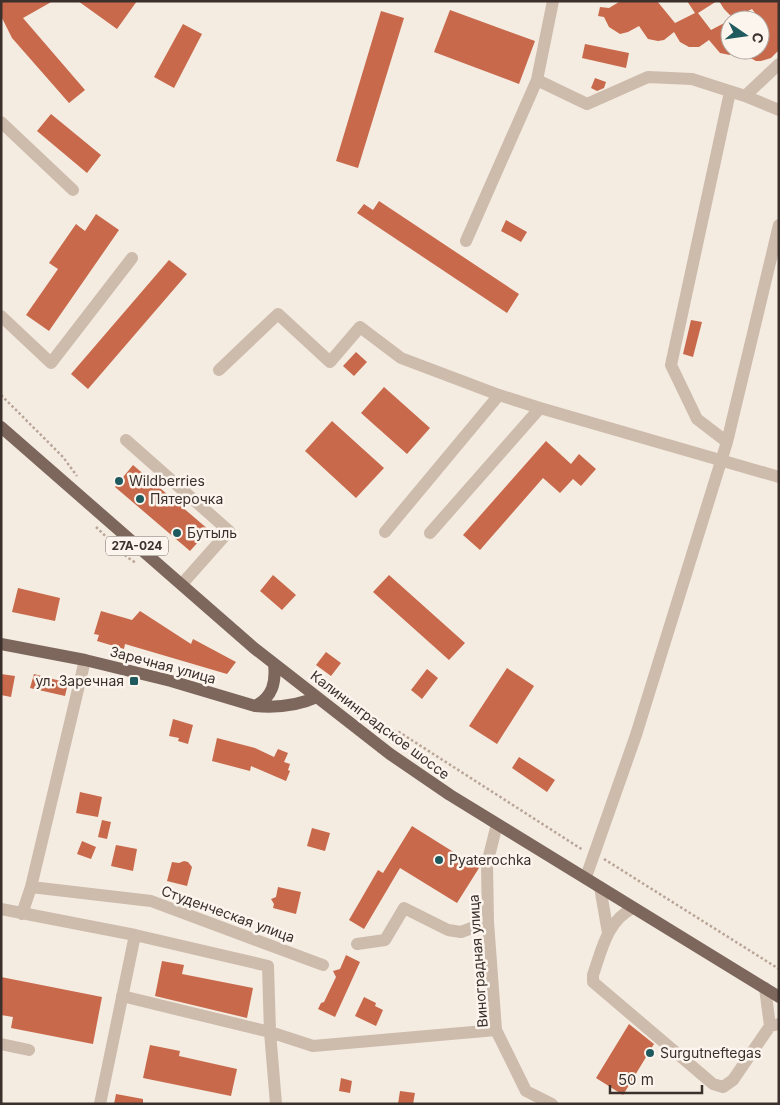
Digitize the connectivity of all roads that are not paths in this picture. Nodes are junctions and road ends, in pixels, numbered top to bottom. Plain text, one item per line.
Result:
1 (553, 1) edge
2 (779, 64) edge
3 (537, 80) junction
4 (730, 92) junction
5 (745, 96) junction
6 (779, 110) edge
7 (1, 122) edge
8 (73, 190) dead end
9 (779, 225) edge
10 (466, 241) dead end
11 (132, 258) dead end
12 (1, 316) edge
13 (219, 370) dead end
14 (499, 395) junction
15 (540, 408) junction
16 (1, 427) edge
17 (126, 440) dead end
18 (727, 442) junction
19 (721, 460) junction
20 (779, 477) edge
21 (385, 532) dead end
22 (430, 533) dead end
23 (182, 584) junction
24 (1, 644) edge
25 (85, 660) junction
26 (274, 664) junction
27 (317, 697) junction
28 (255, 706) junction
29 (497, 824) junction
30 (586, 877) junction
31 (31, 887) junction
32 (600, 887) junction
33 (633, 908) junction
34 (1, 909) edge
35 (22, 914) junction
36 (488, 922) junction
37 (608, 932) junction
38 (135, 935) junction
39 (357, 944) dead end
40 (323, 965) dead end
41 (765, 988) junction
42 (122, 996) junction
43 (779, 996) edge
44 (774, 1025) edge
45 (496, 1030) junction
46 (270, 1032) junction
47 (1, 1044) edge
48 (30, 1050) dead end
49 (100, 1104) edge
50 (276, 1104) edge
51 (552, 1104) edge

1 - 3 street
2 - 5 street
3 - 4 street
3 - 10 street
4 - 5 street
4 - 18 street
5 - 6 street
7 - 8 street
9 - 18 street
11 - 12 street
13 - 14 street
14 - 15 street
14 - 21 street
15 - 19 street
15 - 22 street
16 - 23 main road, Калининградское шоссе / 27А-024
17 - 23 street
18 - 19 street
19 - 20 street
19 - 30 street
23 - 26 main road, Калининградское шоссе / 27А-024
24 - 25 main road, Заречная улица
25 - 28 main road, Заречная улица
25 - 31 street
26 - 27 main road, Калининградское шоссе / 27А-024
26 - 28 main road
27 - 28 main road, Заречная улица
27 - 29 main road, Калининградское шоссе / 27А-024
29 - 30 main road, Калининградское шоссе / 27А-024
29 - 36 street, Виноградная улица
30 - 32 main road, Калининградское шоссе / 27А-024
31 - 35 street
31 - 40 street, Студенческая улица
32 - 33 main road, Калининградское шоссе / 27А-024
32 - 37 street
33 - 37 street
33 - 41 main road, Калининградское шоссе / 27А-024
34 - 35 street
35 - 38 street
36 - 39 street
36 - 45 street, Виноградная улица
37 - 44 street
38 - 42 street
38 - 46 street
41 - 43 main road, Калининградское шоссе / 27А-024
41 - 44 street
42 - 46 street
42 - 49 street
45 - 46 street
45 - 51 street, Виноградная улица
46 - 50 street
47 - 48 street

